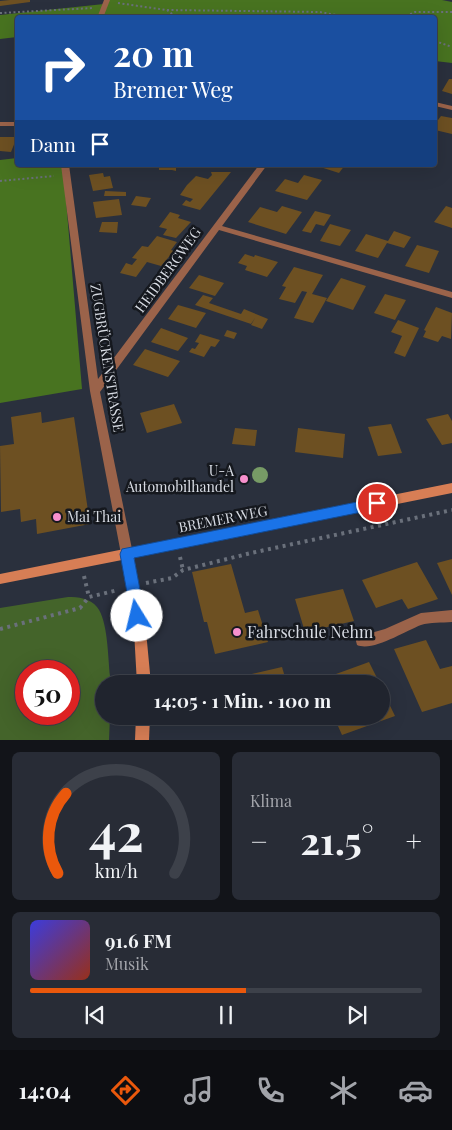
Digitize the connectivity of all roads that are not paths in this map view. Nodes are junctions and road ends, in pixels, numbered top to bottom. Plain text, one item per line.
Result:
1 (106, 3) edge
2 (101, 15) edge
3 (437, 104) edge
4 (452, 108) edge
5 (0, 124) edge
6 (15, 124) edge
7 (262, 167) edge
8 (65, 170) edge
9 (217, 227) junction
10 (452, 295) edge
11 (96, 391) junction
12 (452, 488) edge
13 (127, 554) junction
14 (0, 579) edge
15 (452, 616) edge
16 (362, 641) dead end
17 (143, 675) edge
18 (143, 725) edge
19 (142, 740) edge

1 - 2 street
3 - 4 street
5 - 6 street
7 - 9 street, HEIDBERGWEG
8 - 11 street, ZUGBRÜCKENSTRASSE
9 - 10 street
9 - 11 street, HEIDBERGWEG
11 - 13 street, ZUGBRÜCKENSTRASSE
12 - 13 main road, BREMER WEG
13 - 14 main road, BREMER WEG
13 - 17 main road
15 - 16 street
18 - 19 main road

